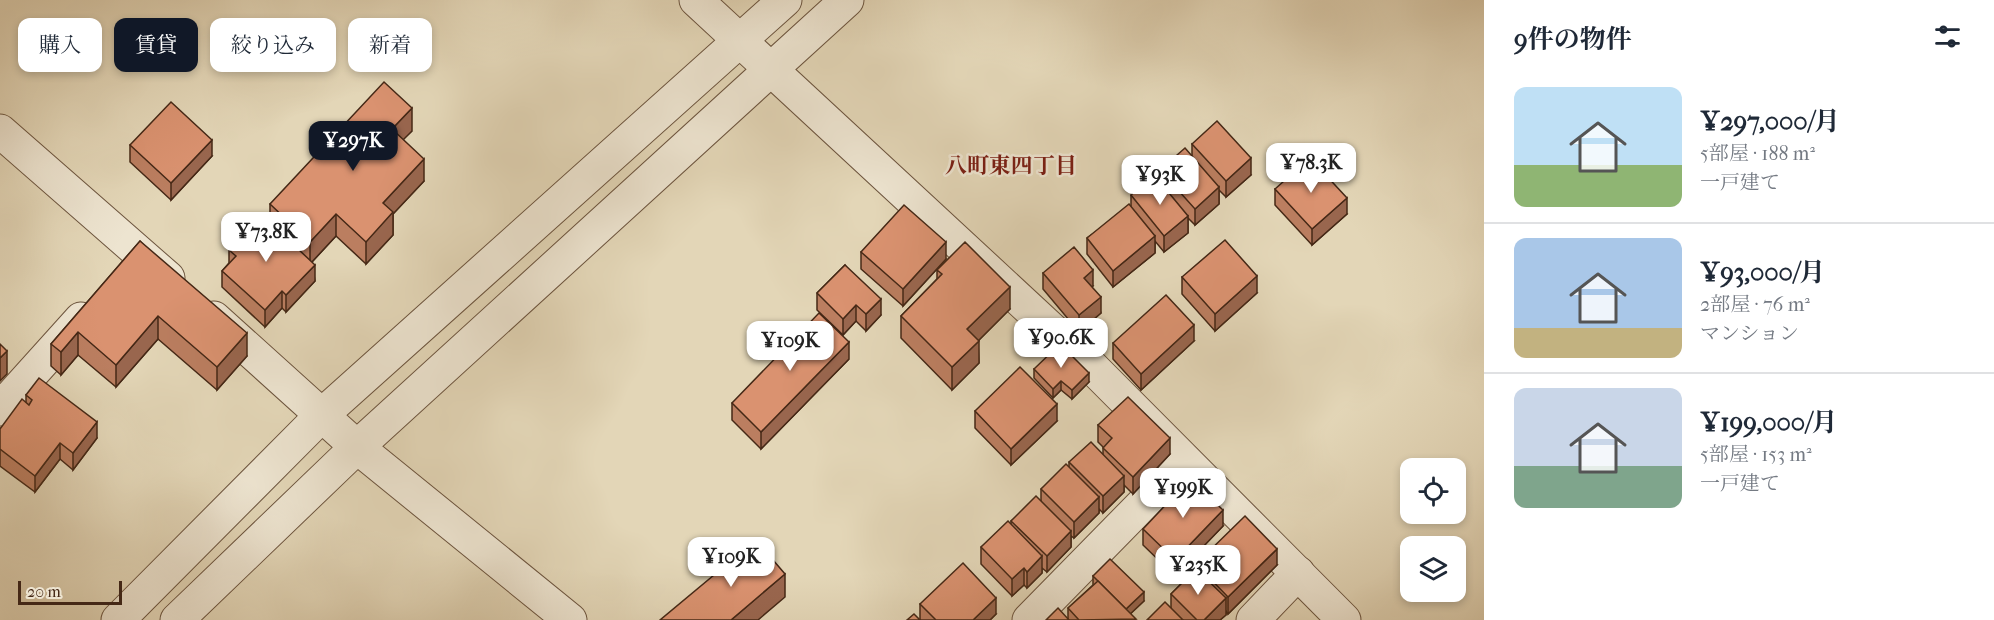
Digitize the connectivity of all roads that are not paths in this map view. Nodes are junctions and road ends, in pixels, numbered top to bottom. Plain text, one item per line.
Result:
1 (696, 0) edge
2 (785, 0) edge
3 (847, 0) edge
4 (741, 41) junction
5 (772, 69) junction
6 (0, 131) edge
7 (140, 253) junction
8 (0, 409) edge
9 (323, 414) junction
10 (357, 447) junction
11 (1185, 461) junction
12 (1298, 573) junction
13 (118, 620) edge
14 (177, 620) edge
15 (570, 620) edge
16 (1029, 620) edge
17 (1253, 620) edge
18 (1344, 620) edge

1 - 4 street
2 - 4 street
3 - 5 street
4 - 5 street
4 - 9 street
5 - 10 street
5 - 11 street
6 - 7 street
7 - 8 street
7 - 9 street
9 - 10 street
9 - 13 street
10 - 14 street
10 - 15 street
11 - 12 street
11 - 16 street
12 - 17 street
12 - 18 street

